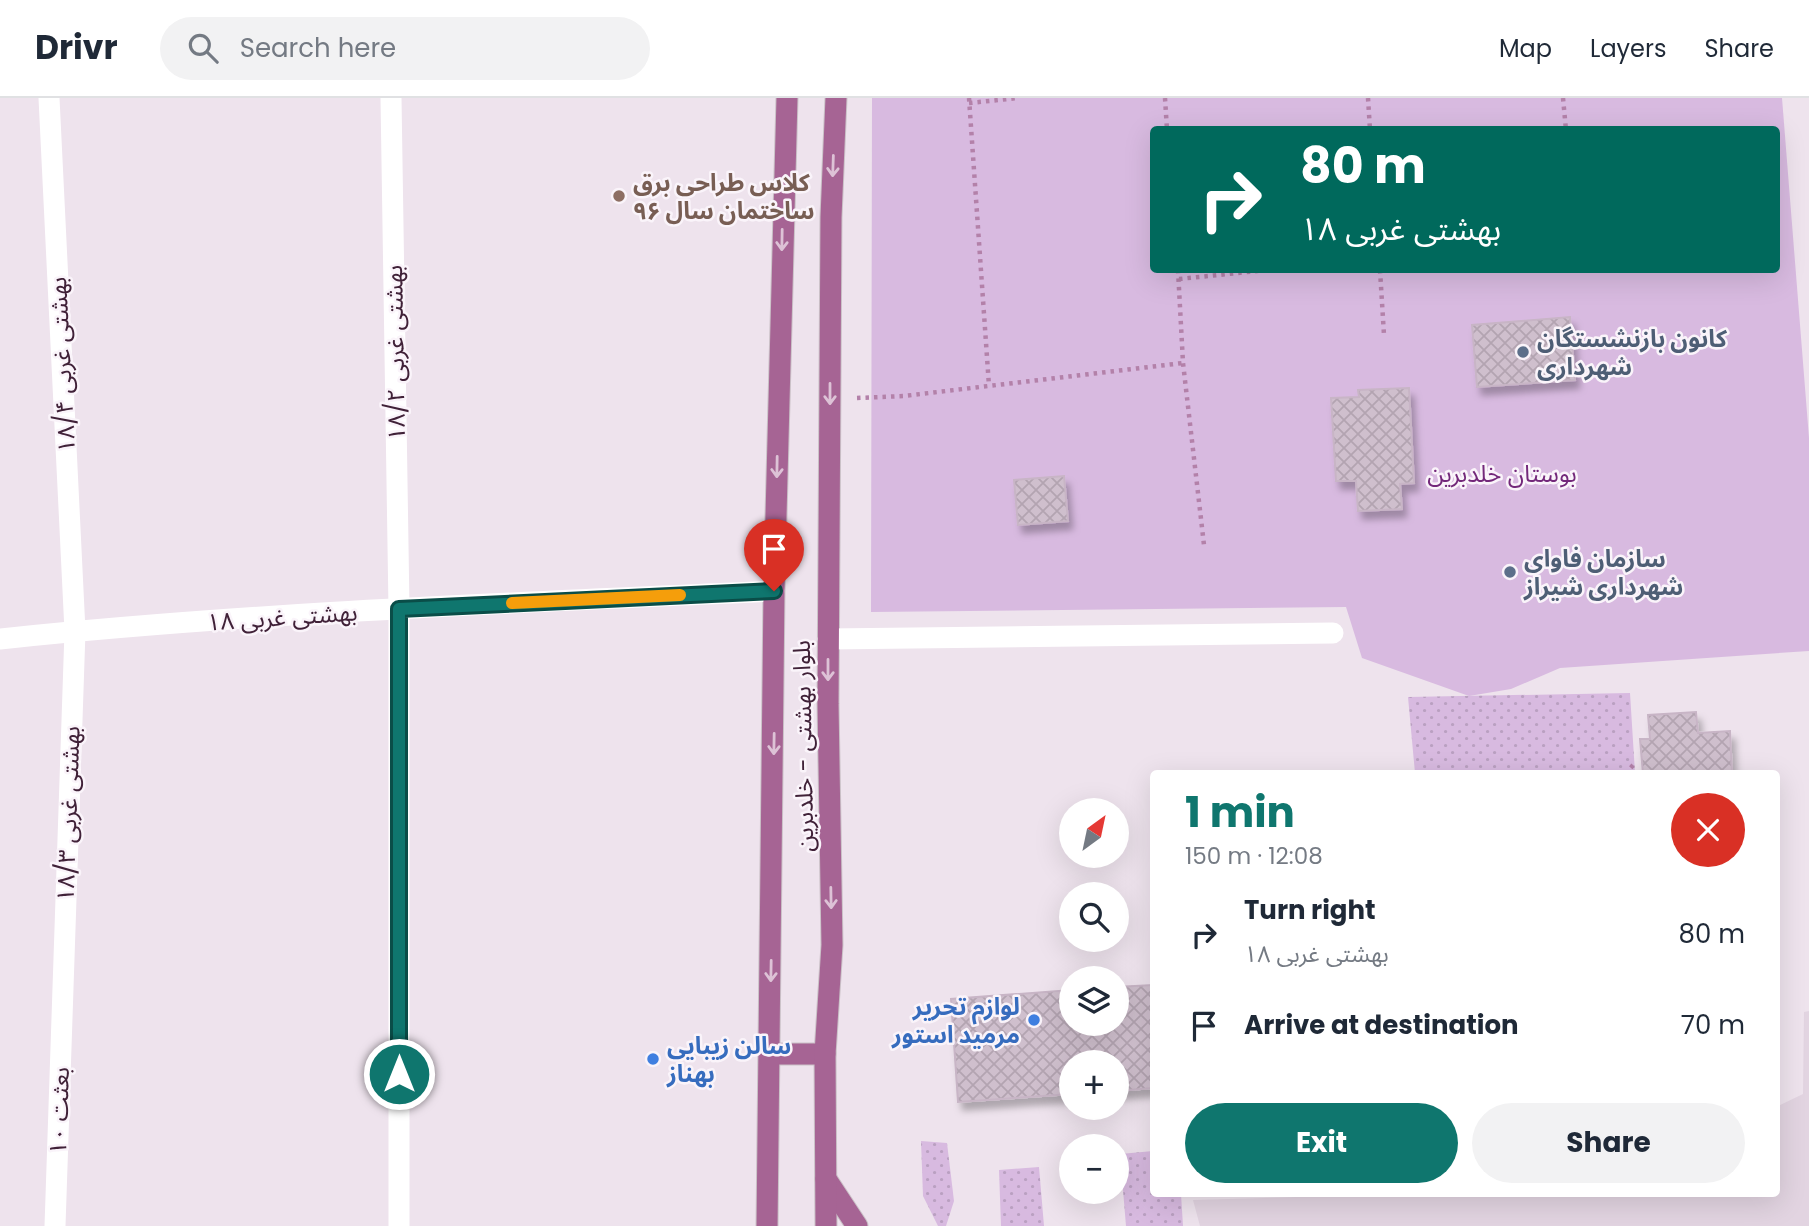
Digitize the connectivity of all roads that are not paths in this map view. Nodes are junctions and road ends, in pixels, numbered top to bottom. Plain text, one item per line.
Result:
1 (49, 98) edge
2 (391, 98) edge
3 (787, 98) edge
4 (836, 98) edge
5 (774, 591) junction
6 (399, 609) junction
7 (75, 631) junction
8 (1334, 633) dead end
9 (0, 639) edge
10 (828, 639) junction
11 (62, 997) joint
12 (770, 1054) junction
13 (825, 1054) junction
14 (826, 1179) junction
15 (55, 1226) edge
16 (399, 1226) edge
17 (767, 1226) edge
18 (826, 1226) edge
19 (857, 1226) edge

1 - 7 street, بهشتی غربی ۱۸/۴
2 - 6 street, بهشتی غربی ۱۸/۲
3 -> 5 main road, بلوار بهشتی - خلدبرین
4 -> 10 main road, بلوار بهشتی - خلدبرین
5 - 6 street, بهشتی غربی ۱۸
5 -> 12 main road, بلوار بهشتی - خلدبرین
6 - 7 street, بهشتی غربی ۱۸
6 - 16 street, بهشتی غربی ۱۸/۲
7 - 9 street, بهشتی غربی ۱۸
7 - 11 street, بهشتی غربی ۱۸/۳
8 - 10 street
10 -> 13 main road, بلوار بهشتی - خلدبرین
11 - 15 street, ۱۰ بعثت
12 - 13 main road
12 - 17 main road, بلوار بهشتی - خلدبرین
13 - 14 main road, بلوار بهشتی - خلدبرین
14 - 18 main road, بلوار بهشتی - خلدبرین
14 - 19 main road

